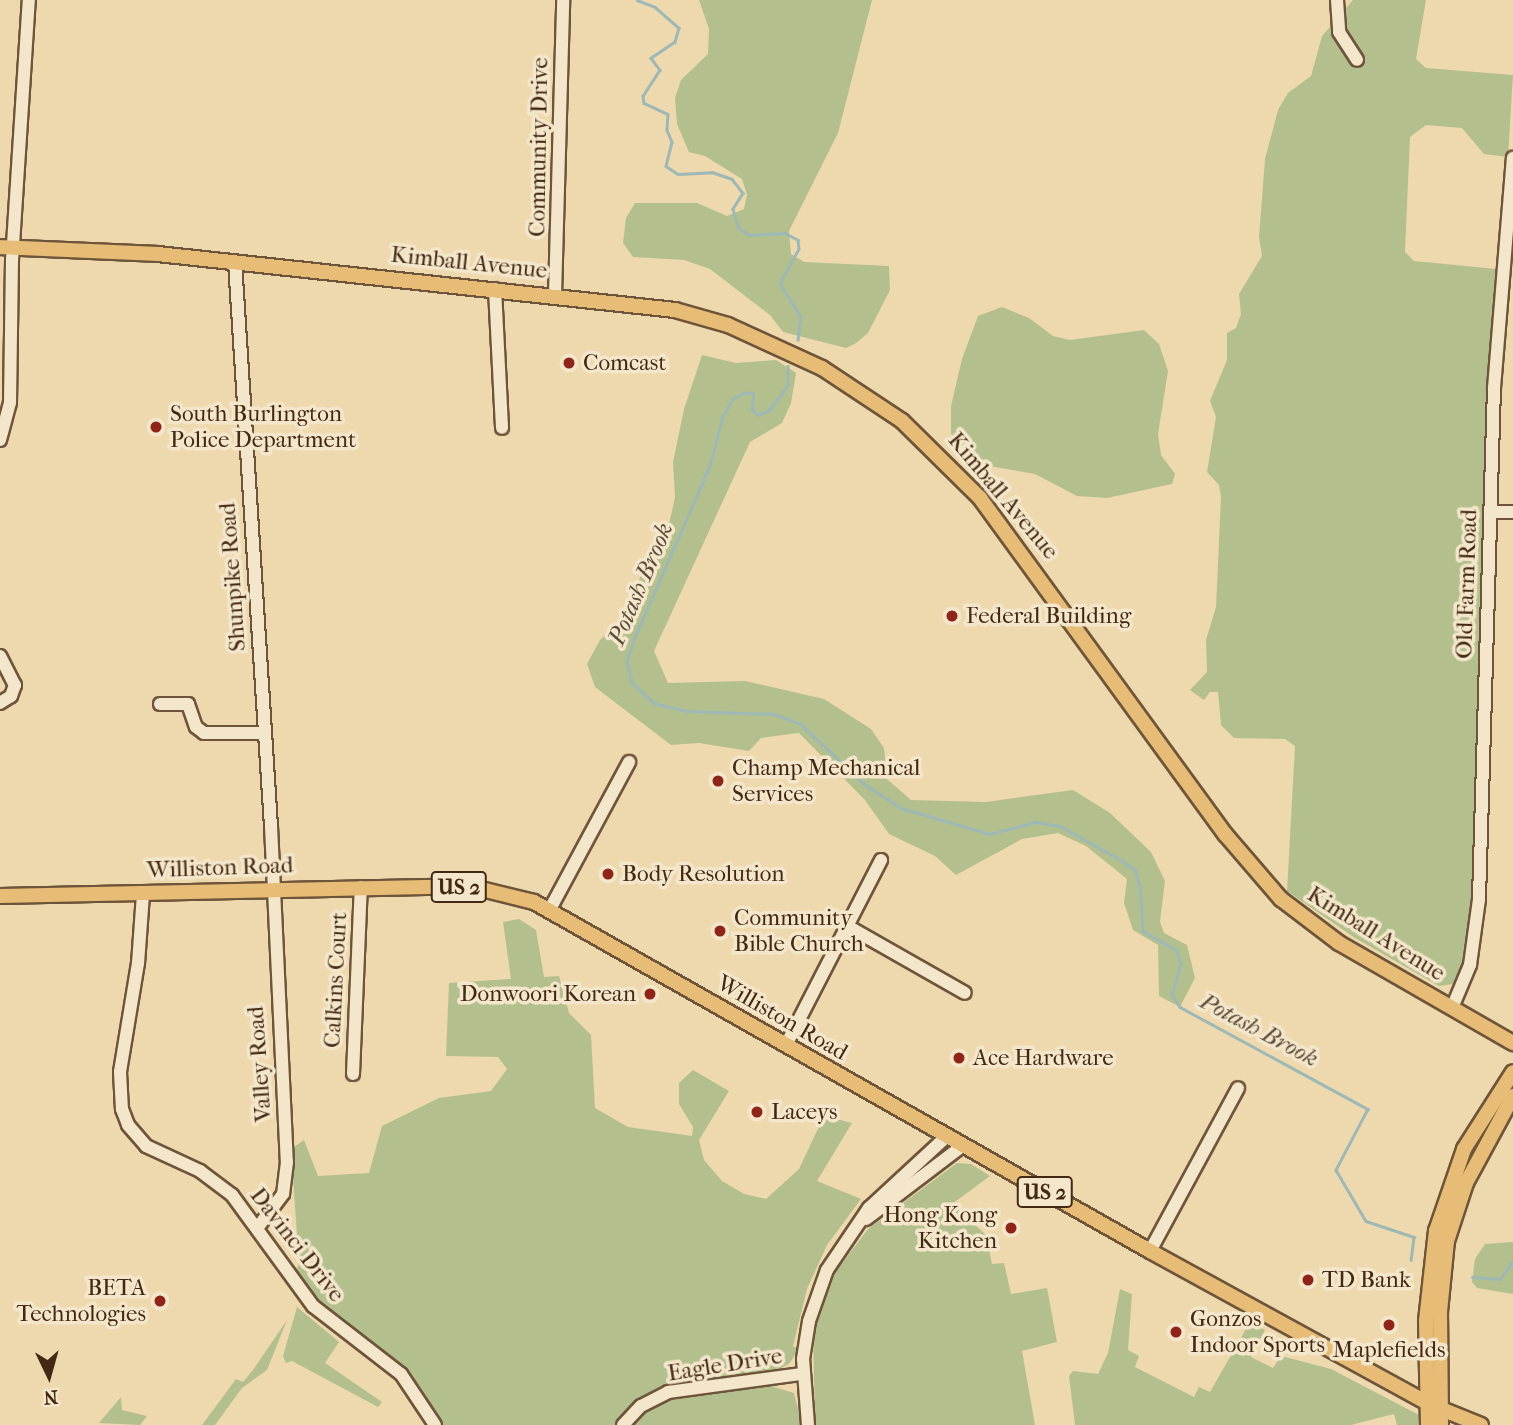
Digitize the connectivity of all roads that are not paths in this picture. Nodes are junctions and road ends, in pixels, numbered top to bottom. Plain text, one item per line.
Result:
1 (29, 0) edge
2 (563, 0) edge
3 (1337, 0) edge
4 (1357, 60) dead end
5 (1513, 158) edge
6 (8, 252) edge
7 (235, 262) junction
8 (495, 289) junction
9 (555, 295) junction
10 (502, 428) dead end
11 (0, 440) edge
12 (1491, 512) junction
13 (1513, 512) edge
14 (0, 656) edge
15 (0, 703) edge
16 (160, 704) dead end
17 (265, 733) junction
18 (629, 762) dead end
19 (881, 860) dead end
20 (361, 887) junction
21 (273, 889) junction
22 (143, 894) junction
23 (0, 896) edge
24 (550, 909) junction
25 (849, 927) junction
26 (965, 993) dead end
27 (1452, 1008) junction
28 (1513, 1043) edge
29 (786, 1045) junction
30 (1513, 1072) edge
31 (353, 1074) dead end
32 (1238, 1088) dead end
33 (1513, 1096) edge
34 (946, 1137) junction
35 (962, 1146) junction
36 (258, 1226) junction
37 (857, 1226) junction
38 (1150, 1251) junction
39 (1428, 1298) junction
40 (1440, 1312) junction
41 (802, 1374) junction
42 (1437, 1413) edge
43 (435, 1425) edge
44 (623, 1425) edge
45 (807, 1425) edge
46 (1428, 1425) edge
47 (1481, 1425) edge

1 - 6 street
2 - 9 street, Community Drive
3 - 4 street
5 - 12 street, Old Farm Road
6 - 7 main road, Kimball Avenue
6 - 11 street
7 - 8 main road, Kimball Avenue
7 - 17 street, Shunpike Road
8 - 9 main road, Kimball Avenue
8 - 10 street
9 - 27 main road, Kimball Avenue
12 - 13 street
12 - 27 street, Old Farm Road
14 - 15 street
16 - 17 street
17 - 21 street, Shunpike Road
18 - 24 street
19 - 25 street
20 - 21 main road, Williston Road / US 2
20 - 24 main road, Williston Road / US 2
20 - 31 street, Calkins Court
21 - 22 main road, Williston Road / US 2
21 - 36 street, Valley Road
22 - 23 main road, Williston Road / US 2
22 - 36 street, Davinci Drive
24 - 29 main road, Williston Road / US 2
25 - 26 street
25 - 29 street
27 - 28 main road, Kimball Avenue
29 - 34 main road, Williston Road / US 2
30 - 39 main road
32 - 38 street
33 - 40 main road
34 - 35 main road, Williston Road / US 2
34 - 37 street
35 - 37 street
35 - 38 main road, Williston Road / US 2
36 - 43 street, Davinci Drive
37 - 41 street
38 - 42 main road, Williston Road / US 2
39 - 40 main road
39 - 42 main road
40 - 42 main road
41 - 44 street, Eagle Drive
41 - 45 street
42 - 46 main road
42 - 47 main road, Williston Road / US 2

